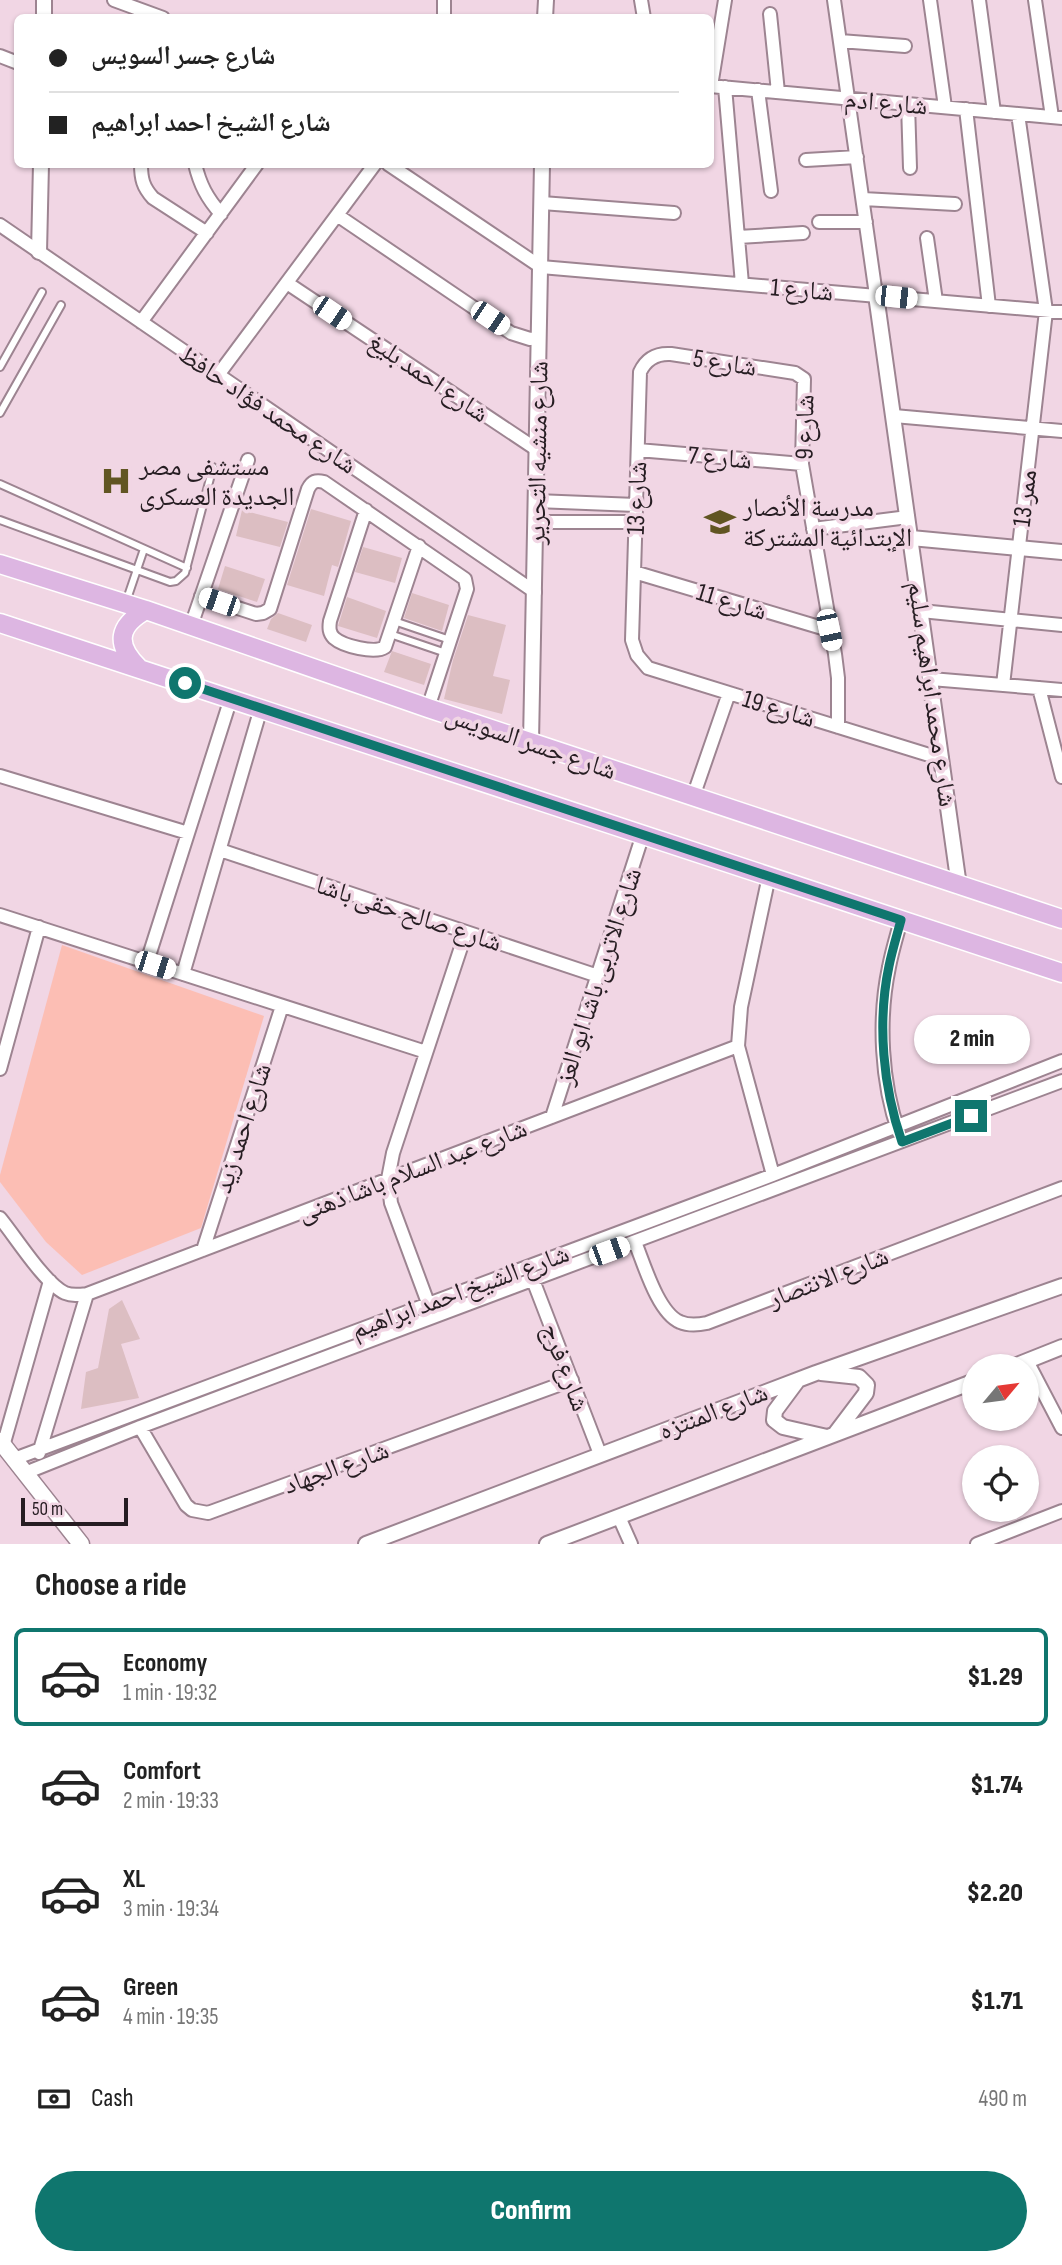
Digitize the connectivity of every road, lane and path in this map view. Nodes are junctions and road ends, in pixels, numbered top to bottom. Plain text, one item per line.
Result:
1 (114, 0) edge
2 (725, 0) edge
3 (834, 0) edge
4 (930, 0) edge
5 (979, 0) edge
6 (1035, 0) edge
7 (143, 5) edge
8 (770, 14) dead end
9 (840, 41) junction
10 (905, 46) dead end
11 (714, 68) edge
12 (714, 86) edge
13 (725, 87) junction
14 (758, 90) junction
15 (778, 92) junction
16 (849, 99) junction
17 (908, 104) junction
18 (945, 107) junction
19 (967, 109) junction
20 (994, 111) junction
21 (1018, 114) junction
22 (1057, 117) edge
23 (857, 157) junction
24 (806, 160) dead end
25 (41, 168) edge
26 (141, 168) edge
27 (196, 168) edge
28 (254, 168) edge
29 (372, 168) edge
30 (394, 168) edge
31 (542, 168) edge
32 (911, 168) dead end
33 (771, 191) dead end
34 (863, 199) junction
35 (541, 203) junction
36 (955, 204) dead end
37 (674, 213) dead end
38 (221, 214) junction
39 (338, 215) junction
40 (819, 222) dead end
41 (866, 222) junction
42 (0, 225) edge
43 (206, 233) junction
44 (803, 233) dead end
45 (738, 237) junction
46 (927, 238) dead end
47 (39, 252) junction
48 (541, 267) junction
49 (287, 283) junction
50 (742, 284) junction
51 (42, 292) dead end
52 (877, 296) junction
53 (936, 301) junction
54 (61, 305) dead end
55 (989, 306) junction
56 (1046, 311) junction
57 (1062, 312) edge
58 (141, 322) junction
59 (539, 338) junction
60 (649, 359) joint
61 (0, 367) edge
62 (218, 375) junction
63 (802, 377) joint
64 (0, 413) edge
65 (894, 416) junction
66 (1032, 428) junction
67 (1062, 431) edge
68 (536, 449) junction
69 (638, 450) junction
70 (248, 460) dead end
71 (802, 464) junction
72 (213, 467) dead end
73 (0, 484) edge
74 (536, 501) junction
75 (636, 505) junction
76 (366, 510) junction
77 (908, 517) junction
78 (0, 520) edge
79 (536, 522) junction
80 (635, 522) junction
81 (813, 529) junction
82 (911, 538) junction
83 (419, 547) junction
84 (1019, 548) junction
85 (144, 549) junction
86 (1062, 552) edge
87 (0, 564) edge
88 (187, 568) junction
89 (137, 570) junction
90 (634, 572) junction
91 (535, 592) junction
92 (201, 596) junction
93 (126, 603) junction
94 (146, 610) junction
95 (921, 611) junction
96 (1010, 620) junction
97 (0, 623) edge
98 (1062, 625) edge
99 (191, 626) junction
100 (392, 628) junction
101 (829, 630) junction
102 (632, 640) joint
103 (448, 647) junction
104 (139, 668) junction
105 (931, 679) junction
106 (1003, 685) junction
107 (1039, 688) junction
108 (1062, 690) edge
109 (729, 693) junction
110 (231, 698) junction
111 (261, 708) junction
112 (428, 708) junction
113 (838, 727) junction
114 (531, 742) junction
115 (942, 759) junction
116 (0, 776) edge
117 (1062, 777) edge
118 (693, 797) junction
119 (188, 833) junction
120 (643, 834) junction
121 (220, 850) junction
122 (769, 876) junction
123 (959, 886) junction
124 (0, 915) edge
125 (1062, 919) edge
126 (901, 920) junction
127 (39, 928) junction
128 (466, 932) junction
129 (147, 962) junction
130 (1062, 973) edge
131 (183, 974) junction
132 (598, 976) junction
133 (282, 1006) junction
134 (738, 1046) junction
135 (426, 1052) junction
136 (1062, 1061) edge
137 (0, 1069) edge
138 (1062, 1081) edge
139 (552, 1117) junction
140 (897, 1125) junction
141 (902, 1142) junction
142 (772, 1175) junction
143 (388, 1179) junction
144 (1062, 1188) edge
145 (0, 1217) edge
146 (635, 1242) junction
147 (203, 1250) junction
148 (533, 1280) junction
149 (50, 1281) junction
150 (1062, 1286) edge
151 (87, 1294) junction
152 (428, 1303) junction
153 (433, 1317) junction
154 (1062, 1347) edge
155 (1040, 1356) edge
156 (816, 1373) junction
157 (799, 1379) junction
158 (572, 1380) junction
159 (962, 1386) edge
160 (1040, 1386) edge
161 (140, 1427) junction
162 (1062, 1428) edge
163 (831, 1436) junction
164 (2, 1444) edge
165 (41, 1448) junction
166 (600, 1454) junction
167 (14, 1459) junction
168 (25, 1474) junction
169 (1062, 1511) edge
170 (620, 1517) junction
171 (81, 1544) edge
172 (366, 1544) edge
173 (547, 1544) edge
174 (631, 1544) edge
175 (977, 1544) edge

1 - 7 street
2 - 11 street
3 - 9 street
4 - 18 street
5 - 20 street
6 - 22 street
8 - 15 street
9 - 10 street
9 - 16 street
12 - 13 street, شارع ادم
13 - 14 street, شارع ادم
13 - 45 street
14 - 15 street, شارع ادم
14 - 33 street
15 - 16 street, شارع ادم
16 - 17 street, شارع ادم
16 - 23 street
17 - 18 street, شارع ادم
17 - 32 street
18 - 19 street, شارع ادم
19 - 20 street, شارع ادم
19 - 55 street
20 - 21 street, شارع ادم
21 - 22 street, شارع ادم
21 - 56 street, ممر 13
23 - 24 street
23 - 34 street
25 - 47 street
26 - 43 street
27 - 38 street
28 - 38 street
29 - 39 street
30 - 48 street
31 - 35 street, شارع منشيه التحرير
34 - 36 street
34 - 41 street
35 - 37 street
35 - 48 street, شارع منشيه التحرير
38 - 43 street
39 - 49 street
39 - 59 street
40 - 41 street
41 - 52 street
42 - 47 street, شارع محمد فؤاد حافظ
43 - 58 street
44 - 45 street
45 - 50 street
46 - 53 street
47 - 58 street, شارع محمد فؤاد حافظ
48 - 50 street, شارع 1
48 - 59 street, شارع منشيه التحرير
49 - 62 street
49 - 68 street, شارع احمد بليغ
50 - 52 street, شارع 1
51 - 61 lane
52 - 53 street, شارع 1
52 - 65 street, شارع محمد ابراهيم سليم
53 - 55 street, شارع 1
54 - 64 lane
55 - 56 street, شارع 1
56 - 57 street, شارع 1
56 - 66 street, ممر 13
58 - 62 street, شارع محمد فؤاد حافظ
59 - 68 street, شارع منشيه التحرير
60 - 63 street, شارع 5
60 - 69 street, شارع 13
62 - 91 street, شارع محمد فؤاد حافظ
63 - 71 street, شارع 9
65 - 66 street
65 - 77 street, شارع محمد ابراهيم سليم
66 - 67 street
66 - 84 street, ممر 13
68 - 74 street, شارع منشيه التحرير
69 - 71 street, شارع 7
69 - 75 street, شارع 13
70 - 92 street
71 - 81 street, شارع 9
72 - 88 lane
73 - 85 lane
74 - 75 street
74 - 79 street, شارع منشيه التحرير
75 - 80 street, شارع 13
76 - 83 street
76 - 92 street
76 - 100 street
77 - 81 street
77 - 82 street, شارع محمد ابراهيم سليم
78 - 89 lane
79 - 80 street
79 - 91 street, شارع منشيه التحرير
80 - 90 street, شارع 13
81 - 101 street, شارع 9
82 - 84 street
82 - 95 street, شارع محمد ابراهيم سليم
83 - 100 street
83 - 103 street
84 - 86 street
84 - 96 street, ممر 13
85 - 88 lane
85 - 89 lane
87 - 93 main road, شارع جسر السويس
88 - 89 lane
89 - 93 lane
90 - 101 street, شارع 11
90 - 102 street, شارع 13
91 - 114 street, شارع منشيه التحرير
92 - 99 street
93 - 94 main road, شارع جسر السويس
94 - 99 main road, شارع جسر السويس
94 - 104 main road
95 - 96 street
95 - 105 street, شارع محمد ابراهيم سليم
96 - 98 street
96 - 106 street, ممر 13
97 - 104 main road, شارع جسر السويس
99 - 112 main road, شارع جسر السويس
100 - 103 lane
100 - 103 lane
101 - 113 street, شارع 9
102 - 109 street, شارع 19
103 - 112 street
104 - 110 main road, شارع جسر السويس
105 - 106 street
105 - 115 street, شارع محمد ابراهيم سليم
106 - 107 street
107 - 108 street
107 - 117 street
109 - 113 street, شارع 19
109 - 118 street
110 - 111 main road, شارع جسر السويس
110 - 119 street
111 - 120 main road, شارع جسر السويس
111 - 121 street
112 - 114 main road, شارع جسر السويس
113 - 115 street, شارع 19
114 - 118 main road, شارع جسر السويس
115 - 123 street, شارع محمد ابراهيم سليم
116 - 119 street
118 - 123 main road, شارع جسر السويس
119 - 129 street
120 - 122 main road, شارع جسر السويس
120 - 132 street, شارع الاتربى باشا ابو العز
121 - 128 street, شارع صالح حقى باشا
121 - 131 street
122 - 126 main road, شارع جسر السويس
122 - 134 street
123 - 125 main road, شارع جسر السويس
124 - 127 street
126 - 130 main road, شارع جسر السويس
126 - 140 street
127 - 129 street
127 - 137 street
128 - 132 street, شارع صالح حقى باشا
128 - 135 street
129 - 131 street
131 - 133 street
132 - 139 street, شارع الاتربى باشا ابو العز
133 - 135 street
133 - 147 street, شارع احمد زيد
134 - 139 street, شارع عبد السلام باشا ذهنى
134 - 142 street
135 - 143 street
136 - 140 street, شارع الشيخ احمد ابراهيم
138 - 141 street, شارع الشيخ احمد ابراهيم
139 - 143 street, شارع عبد السلام باشا ذهنى
140 - 141 street
140 - 142 street, شارع الشيخ احمد ابراهيم
141 - 146 street, شارع الشيخ احمد ابراهيم
142 - 152 street, شارع الشيخ احمد ابراهيم
143 - 147 street, شارع عبد السلام باشا ذهنى
143 - 152 street
144 - 146 street, شارع الانتصار
145 - 149 street
146 - 148 street, شارع الشيخ احمد ابراهيم
147 - 151 street, شارع عبد السلام باشا ذهنى
148 - 153 street, شارع الشيخ احمد ابراهيم
148 - 158 street, شارع فرج
149 - 151 street
149 - 164 street
150 - 156 street, شارع المنتزه
151 - 165 street
152 - 153 street
152 - 165 street, شارع الشيخ احمد ابراهيم
153 - 161 street, شارع الشيخ احمد ابراهيم
154 - 155 street
156 - 157 street, شارع المنتزه
156 - 163 street
157 - 163 street
157 - 166 street, شارع المنتزه
158 - 161 street, شارع الجهاد
158 - 166 street, شارع فرج
159 - 163 street
160 - 162 street
161 - 168 street, شارع الشيخ احمد ابراهيم
163 - 170 street
164 - 167 main road
165 - 167 street, شارع الشيخ احمد ابراهيم
165 - 168 street
166 - 172 street, شارع المنتزه
167 - 168 main road
168 - 171 main road
169 - 175 street
170 - 173 street
170 - 174 street

